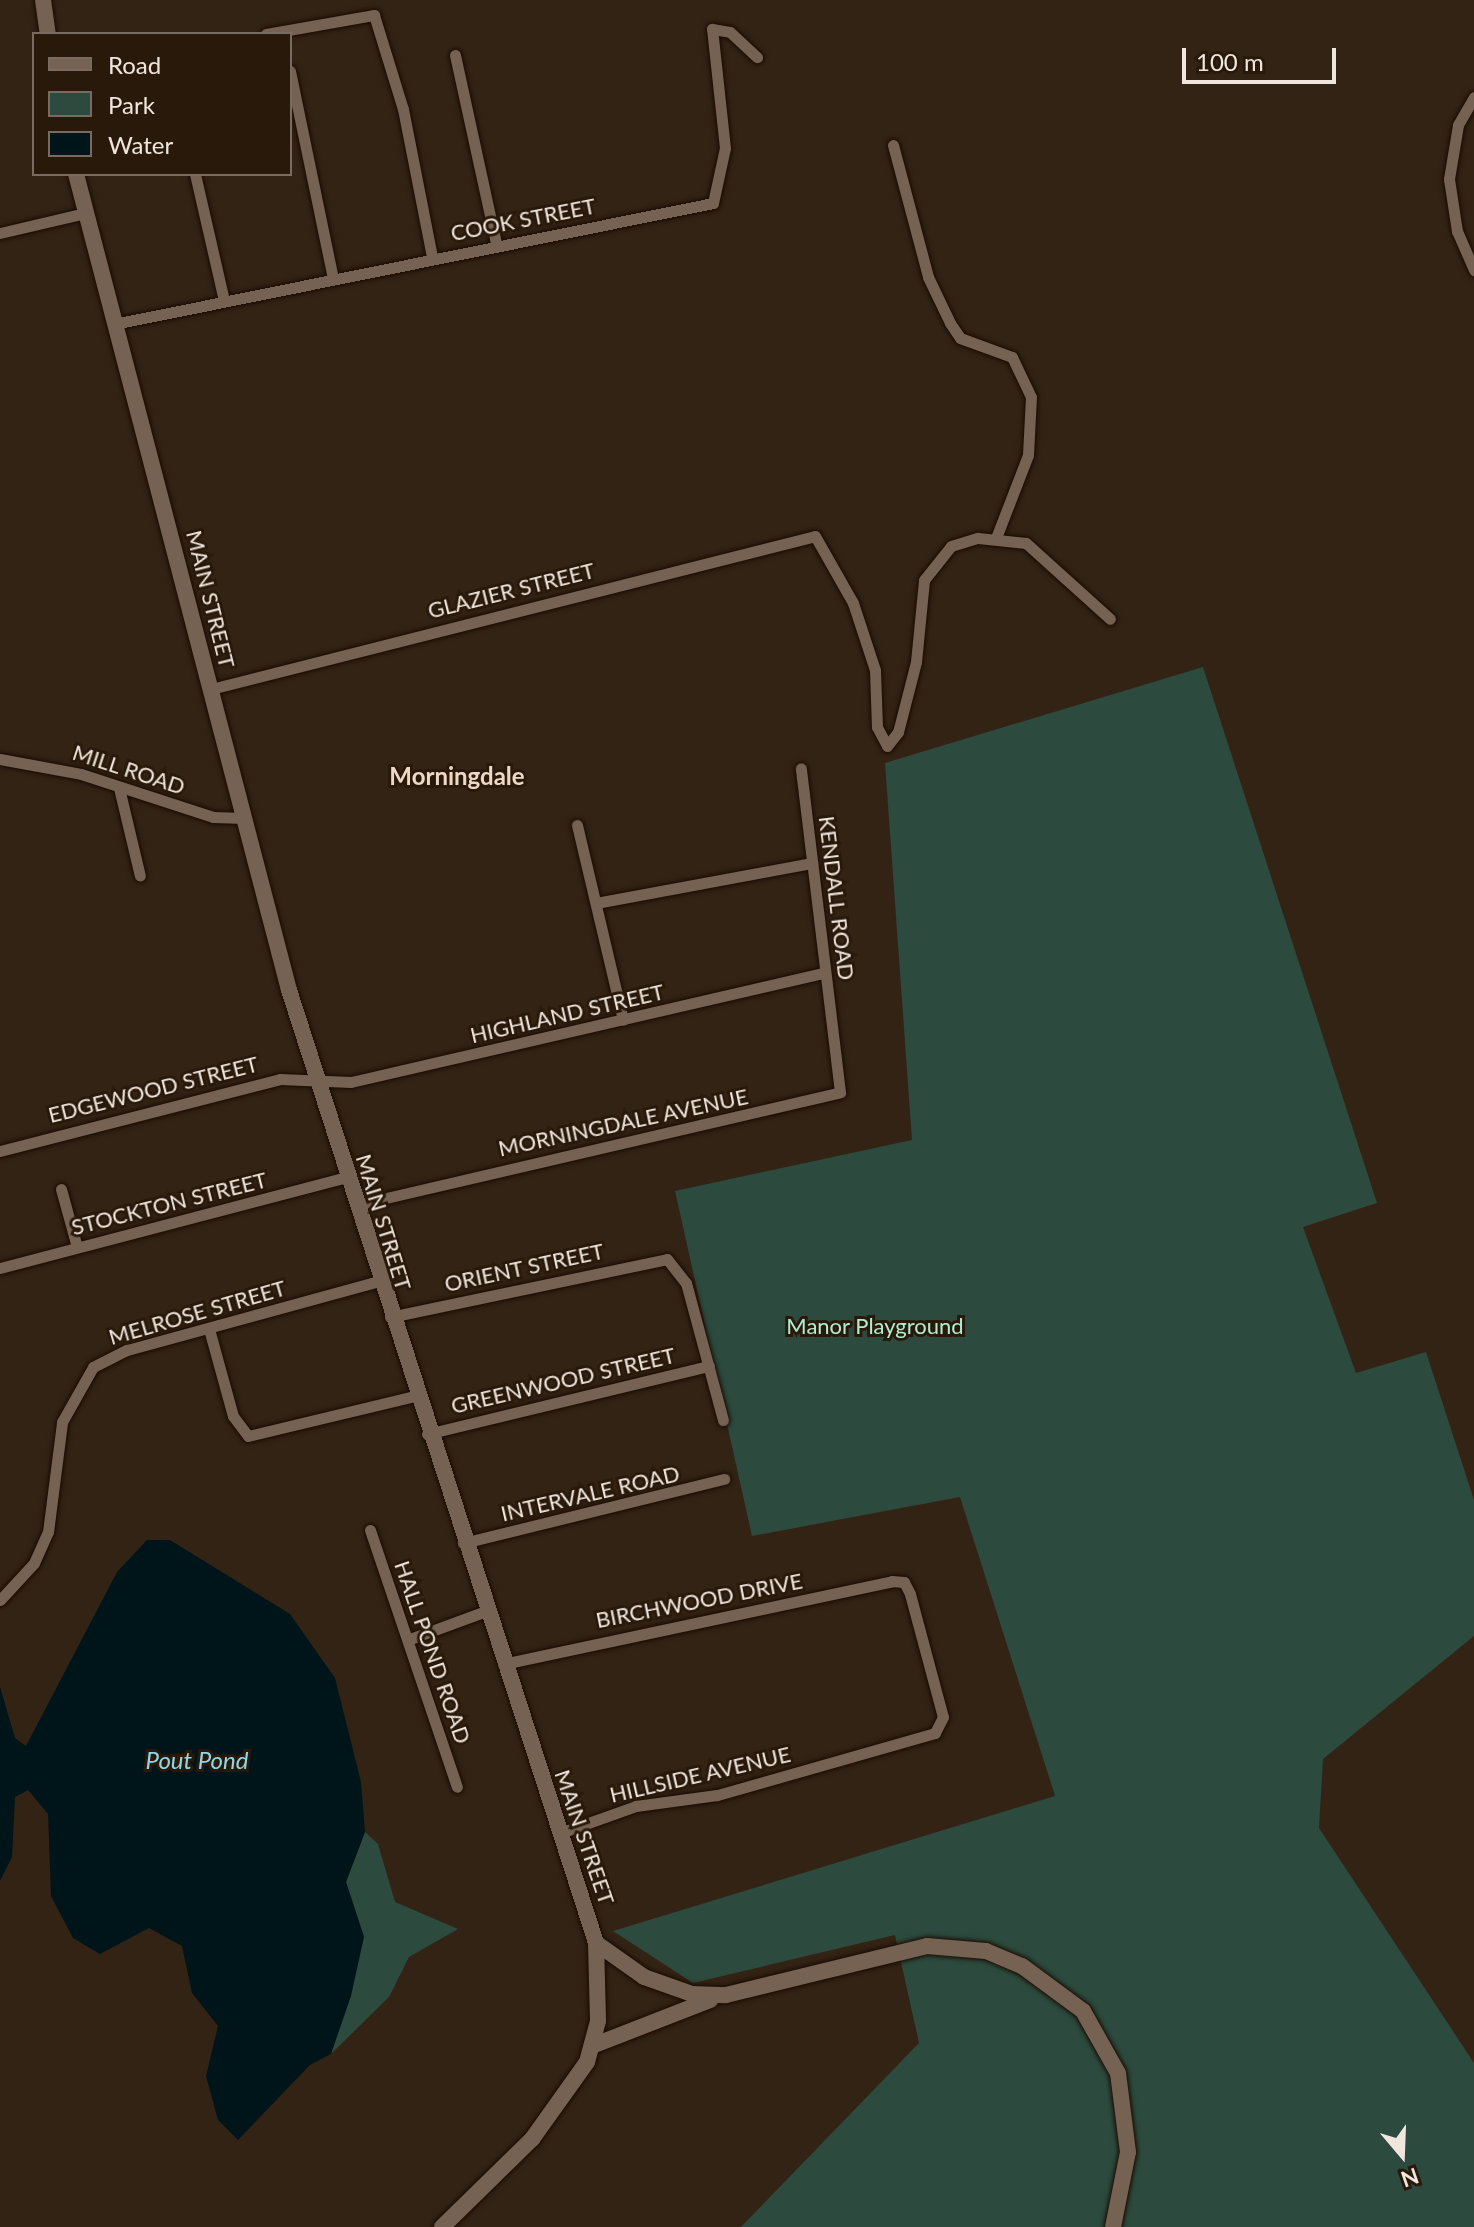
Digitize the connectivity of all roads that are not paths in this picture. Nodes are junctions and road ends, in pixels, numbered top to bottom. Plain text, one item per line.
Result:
1 (44, 5) edge
2 (48, 32) edge
3 (282, 32) edge
4 (455, 55) dead end
5 (757, 57) dead end
6 (292, 81) edge
7 (1474, 97) edge
8 (893, 145) dead end
9 (76, 176) edge
10 (195, 176) edge
11 (85, 213) junction
12 (0, 233) edge
13 (496, 243) junction
14 (432, 257) junction
15 (1474, 270) edge
16 (333, 278) junction
17 (224, 301) junction
18 (114, 324) junction
19 (996, 538) junction
20 (1110, 619) dead end
21 (211, 689) junction
22 (0, 759) edge
23 (801, 768) dead end
24 (119, 788) junction
25 (244, 818) junction
26 (577, 825) dead end
27 (812, 863) junction
28 (140, 876) dead end
29 (596, 903) junction
30 (825, 973) junction
31 (623, 1020) junction
32 (834, 1033) joint
33 (316, 1079) junction
34 (0, 1151) edge
35 (348, 1177) junction
36 (61, 1189) dead end
37 (356, 1205) junction
38 (77, 1247) junction
39 (0, 1268) edge
40 (379, 1281) junction
41 (390, 1317) junction
42 (209, 1329) junction
43 (709, 1366) junction
44 (415, 1396) junction
45 (723, 1420) dead end
46 (427, 1434) junction
47 (724, 1479) dead end
48 (370, 1530) dead end
49 (463, 1543) junction
50 (0, 1600) edge
51 (486, 1611) junction
52 (410, 1639) junction
53 (503, 1664) junction
54 (941, 1729) joint
55 (457, 1787) dead end
56 (560, 1833) junction
57 (596, 1943) junction
58 (726, 1995) junction
59 (592, 2046) junction
60 (442, 2227) edge
61 (1113, 2227) edge

1 - 2 main road
3 - 14 street
4 - 13 street
5 - 13 street, COOK STREET
6 - 16 street
7 - 15 street
8 - 19 street
9 - 11 main road, MAIN STREET
10 - 17 street
11 - 12 street
11 - 18 main road, MAIN STREET
13 - 14 street, COOK STREET
14 - 16 street, COOK STREET
16 - 17 street, COOK STREET
17 - 18 street, COOK STREET
18 - 21 main road, MAIN STREET
19 - 20 street
19 - 21 street, GLAZIER STREET
21 - 25 main road, MAIN STREET
22 - 24 street, MILL ROAD
23 - 27 street, KENDALL ROAD
24 - 25 street, MILL ROAD
24 - 28 street
25 - 33 main road, MAIN STREET
26 - 29 street
27 - 29 street
27 - 30 street, KENDALL ROAD
29 - 31 street
30 - 31 street, HIGHLAND STREET
30 - 32 street, KENDALL ROAD
31 - 33 street, HIGHLAND STREET
32 - 37 street, MORNINGDALE AVENUE
33 - 34 street, EDGEWOOD STREET
33 - 35 main road, MAIN STREET
35 - 37 main road, MAIN STREET
35 - 38 street, STOCKTON STREET
36 - 38 street
37 - 40 main road, MAIN STREET
38 - 39 street, STOCKTON STREET
40 - 41 main road, MAIN STREET
40 - 42 street, MELROSE STREET
41 - 43 street, ORIENT STREET
41 - 44 main road, MAIN STREET
42 - 44 street
42 - 50 street, MELROSE STREET
43 - 45 street
43 - 46 street, GREENWOOD STREET
44 - 46 main road, MAIN STREET
46 - 49 main road, MAIN STREET
47 - 49 street, INTERVALE ROAD
48 - 52 street, HALL POND ROAD
49 - 51 main road, MAIN STREET
51 - 52 street
51 - 53 main road, MAIN STREET
52 - 55 street, HALL POND ROAD
53 - 54 street, BIRCHWOOD DRIVE
53 - 56 main road, MAIN STREET
54 - 56 street, HILLSIDE AVENUE
56 - 57 main road, MAIN STREET
57 - 58 main road
57 - 59 main road, MAIN STREET
58 - 59 main road
58 - 61 main road
59 - 60 main road, MAIN STREET

